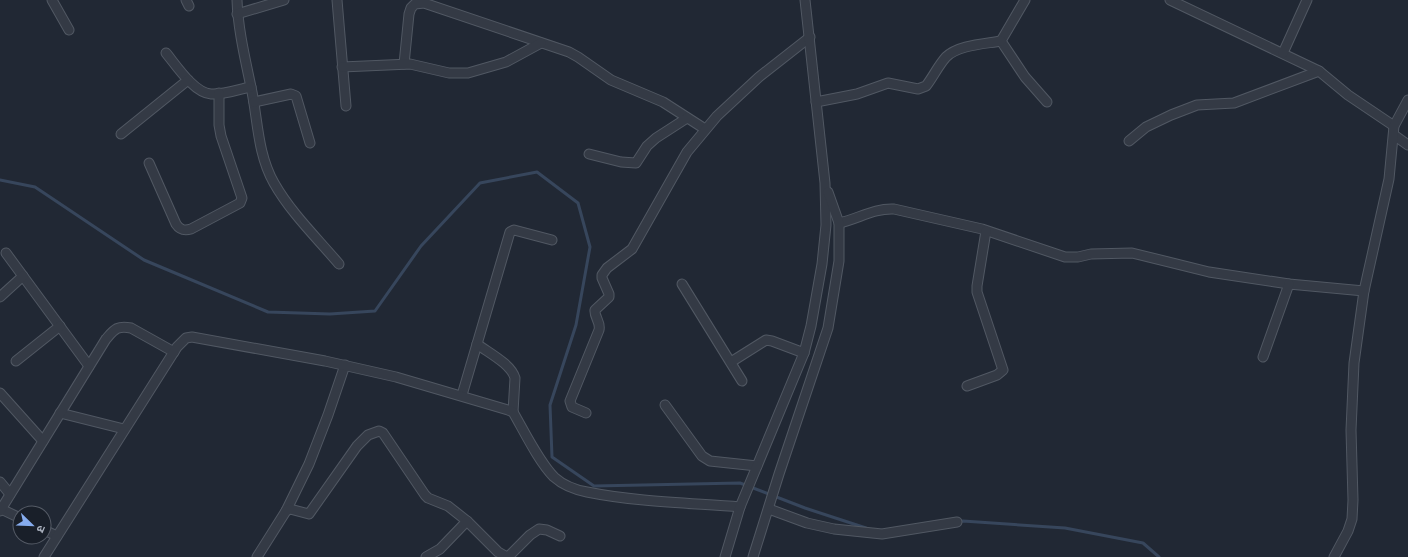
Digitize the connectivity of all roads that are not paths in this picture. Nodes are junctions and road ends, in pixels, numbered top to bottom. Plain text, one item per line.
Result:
1 (52, 0) edge
2 (237, 0) edge
3 (284, 0) edge
4 (337, 0) edge
5 (805, 0) edge
6 (1025, 0) edge
7 (1170, 0) edge
8 (1307, 0) edge
9 (411, 2) edge
10 (237, 14) junction
11 (68, 30) dead end
12 (810, 37) junction
13 (1000, 41) junction
14 (542, 43) junction
15 (166, 53) dead end
16 (1283, 53) junction
17 (404, 64) junction
18 (342, 67) junction
19 (1319, 71) junction
20 (188, 80) junction
21 (251, 87) junction
22 (220, 94) junction
23 (1408, 100) edge
24 (254, 102) junction
25 (816, 102) junction
26 (1047, 102) dead end
27 (346, 106) dead end
28 (687, 118) junction
29 (705, 129) junction
30 (1394, 131) junction
31 (121, 134) dead end
32 (1129, 141) dead end
33 (310, 143) dead end
34 (1408, 145) edge
35 (589, 154) dead end
36 (149, 163) dead end
37 (825, 183) junction
38 (839, 223) junction
39 (986, 231) junction
40 (552, 240) dead end
41 (6, 253) dead end
42 (339, 264) dead end
43 (23, 276) junction
44 (682, 284) dead end
45 (1290, 284) junction
46 (1364, 291) junction
47 (0, 297) edge
48 (60, 326) junction
49 (477, 344) junction
50 (174, 352) junction
51 (804, 353) junction
52 (1263, 357) dead end
53 (16, 362) dead end
54 (731, 362) junction
55 (345, 365) junction
56 (89, 366) junction
57 (742, 381) dead end
58 (967, 386) dead end
59 (0, 393) edge
60 (462, 396) junction
61 (665, 405) dead end
62 (513, 412) junction
63 (60, 413) junction
64 (586, 413) dead end
65 (124, 429) junction
66 (43, 441) junction
67 (757, 466) junction
68 (0, 482) edge
69 (10, 494) junction
70 (770, 506) junction
71 (740, 508) junction
72 (1, 510) edge
73 (286, 511) junction
74 (12, 515) edge
75 (467, 521) junction
76 (957, 522) dead end
77 (52, 534) edge
78 (56, 536) junction
79 (560, 536) dead end
80 (44, 557) edge
81 (257, 557) edge
82 (426, 557) edge
83 (508, 557) edge
84 (725, 557) edge
85 (753, 557) edge
86 (1334, 557) edge

1 - 11 street
2 - 10 street
3 - 10 street
4 - 18 street
5 - 12 street
6 - 13 street
7 - 16 street
8 - 16 street
9 - 14 street
9 - 17 street
10 - 21 street
12 - 25 street
12 - 29 street
13 - 25 street
13 - 26 street
14 - 17 street
14 - 28 street
15 - 20 street
16 - 19 street
17 - 18 street
18 - 27 street
19 - 30 street
19 - 32 street
20 - 22 street
20 - 31 street
21 - 22 street
21 - 24 street
22 - 36 street
23 - 30 street
24 - 33 street
24 - 42 street
25 - 37 street
28 - 29 street
28 - 35 street
29 - 64 street
30 - 34 street
30 - 46 street
37 - 38 street
37 - 51 street
38 - 39 street
38 - 70 street
39 - 45 street
39 - 58 street
40 - 49 street
41 - 43 street
43 - 47 street
43 - 48 street
44 - 54 street
45 - 46 street
45 - 52 street
46 - 86 street
48 - 53 street
48 - 56 street
49 - 60 street
49 - 62 street
50 - 55 street
50 - 56 street
50 - 65 street
51 - 54 street
51 - 67 street
54 - 57 street
55 - 60 street
55 - 73 street
56 - 63 street
59 - 66 street
60 - 62 street
61 - 67 street
62 - 71 street
63 - 65 street
63 - 66 street
65 - 78 street
66 - 69 street
67 - 71 street
68 - 69 street
69 - 72 street
70 - 76 street
70 - 85 street
71 - 84 street
72 - 74 street
73 - 75 street
73 - 81 street
75 - 82 street
75 - 83 street
77 - 78 street
78 - 80 street
79 - 83 street

